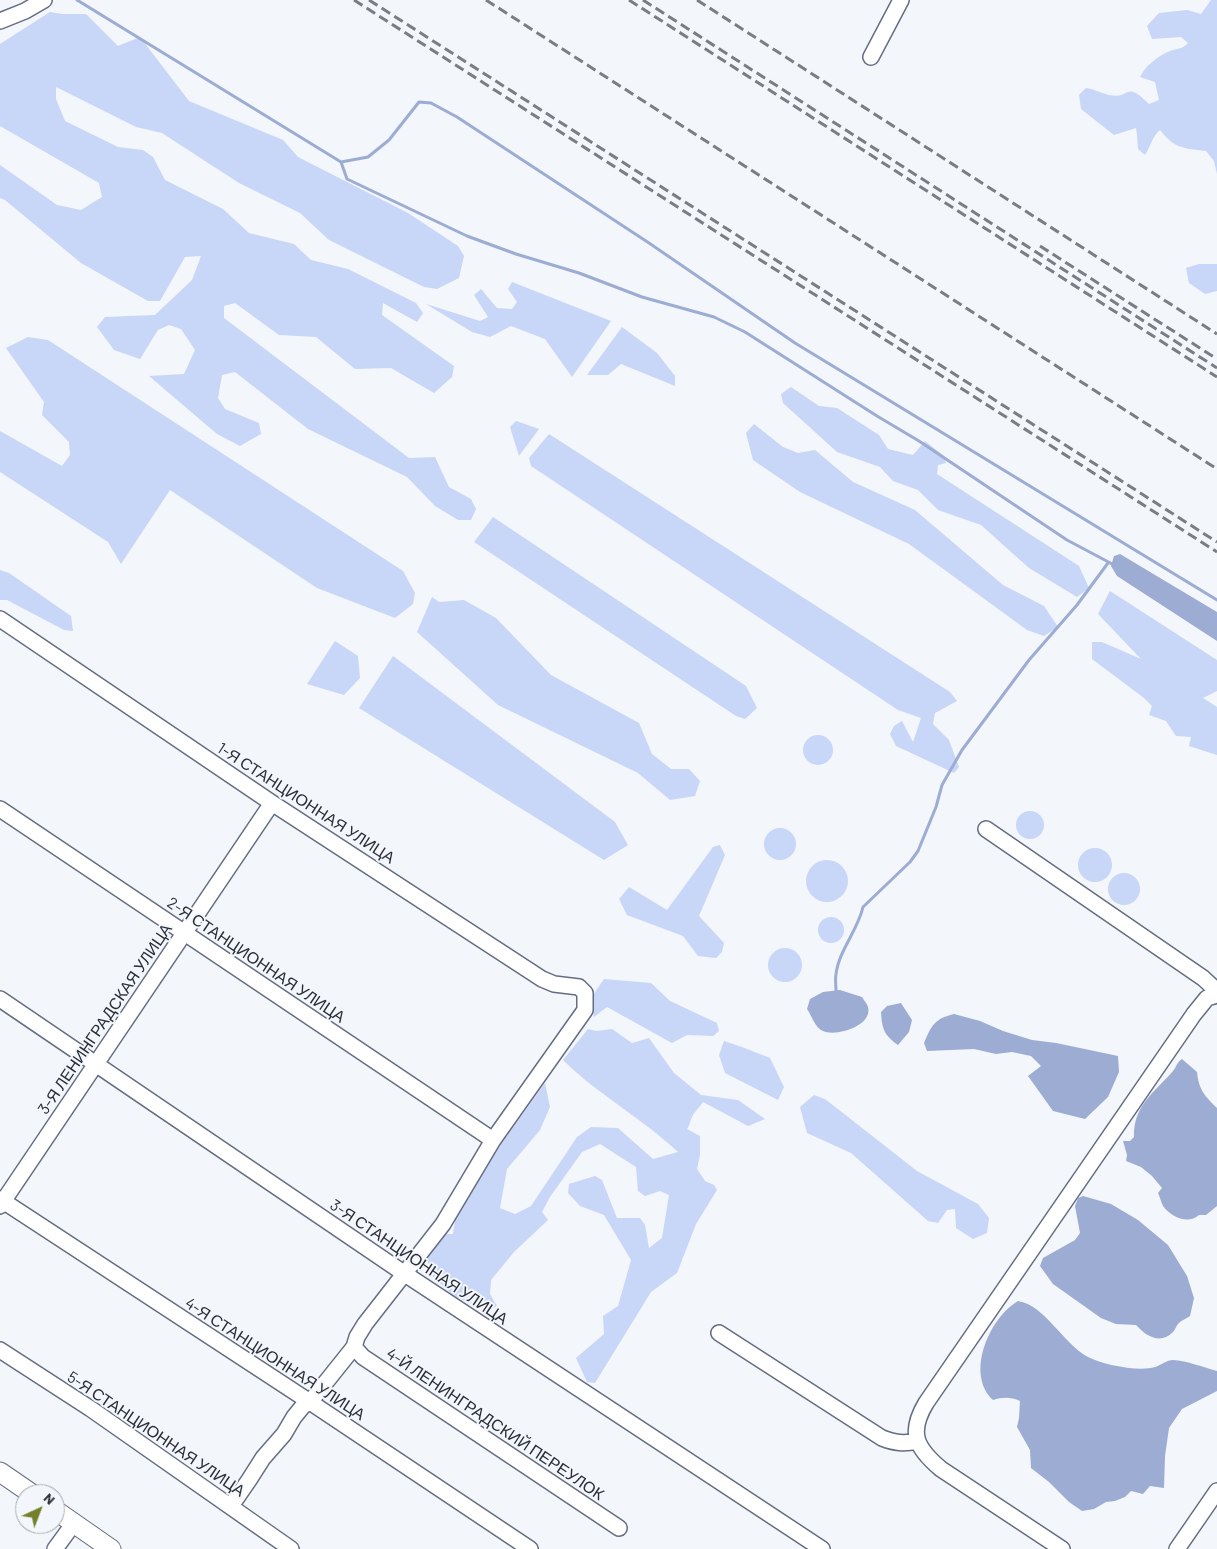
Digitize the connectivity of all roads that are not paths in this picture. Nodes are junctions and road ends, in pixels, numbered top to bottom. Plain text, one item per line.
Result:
1 (44, 0) edge
2 (901, 0) edge
3 (0, 21) edge
4 (871, 57) dead end
5 (0, 619) edge
6 (272, 803) junction
7 (0, 810) edge
8 (986, 829) dead end
9 (184, 933) junction
10 (1217, 993) edge
11 (0, 999) edge
12 (95, 1064) junction
13 (493, 1140) junction
14 (1, 1202) edge
15 (405, 1274) junction
16 (719, 1333) dead end
17 (354, 1347) junction
18 (0, 1350) edge
19 (310, 1402) junction
20 (918, 1440) junction
21 (0, 1472) edge
22 (17, 1484) edge
23 (1217, 1491) edge
24 (231, 1506) junction
25 (65, 1517) edge
26 (74, 1523) junction
27 (619, 1528) dead end
28 (55, 1549) edge
29 (111, 1549) edge
30 (291, 1549) edge
31 (530, 1549) edge
32 (822, 1549) edge
33 (1062, 1549) edge
34 (1177, 1549) edge

1 - 3 street
2 - 4 street
5 - 6 street, 1-Я СТАНЦИОННАЯ УЛИЦА
6 - 9 street, 3-Я ЛЕНИНГРАДСКАЯ УЛИЦА
6 - 13 street, 1-Я СТАНЦИОННАЯ УЛИЦА
7 - 9 street, 2-Я СТАНЦИОННАЯ УЛИЦА
8 - 10 street
9 - 12 street, 3-Я ЛЕНИНГРАДСКАЯ УЛИЦА
9 - 13 street, 2-Я СТАНЦИОННАЯ УЛИЦА
10 - 20 street
11 - 12 street, 3-Я СТАНЦИОННАЯ УЛИЦА
12 - 14 street, 3-Я ЛЕНИНГРАДСКАЯ УЛИЦА
12 - 15 street, 3-Я СТАНЦИОННАЯ УЛИЦА
13 - 15 street
14 - 19 street, 4-Я СТАНЦИОННАЯ УЛИЦА
15 - 17 street
15 - 32 street, 3-Я СТАНЦИОННАЯ УЛИЦА
16 - 20 street
17 - 19 street
17 - 27 street, 4-Й ЛЕНИНГРАДСКИЙ ПЕРЕУЛОК
18 - 24 street, 5-Я СТАНЦИОННАЯ УЛИЦА
19 - 24 street
19 - 31 street, 4-Я СТАНЦИОННАЯ УЛИЦА
20 - 33 street
21 - 22 main road
23 - 34 street
24 - 30 street, 5-Я СТАНЦИОННАЯ УЛИЦА
25 - 26 main road
26 - 28 street
26 - 29 main road

